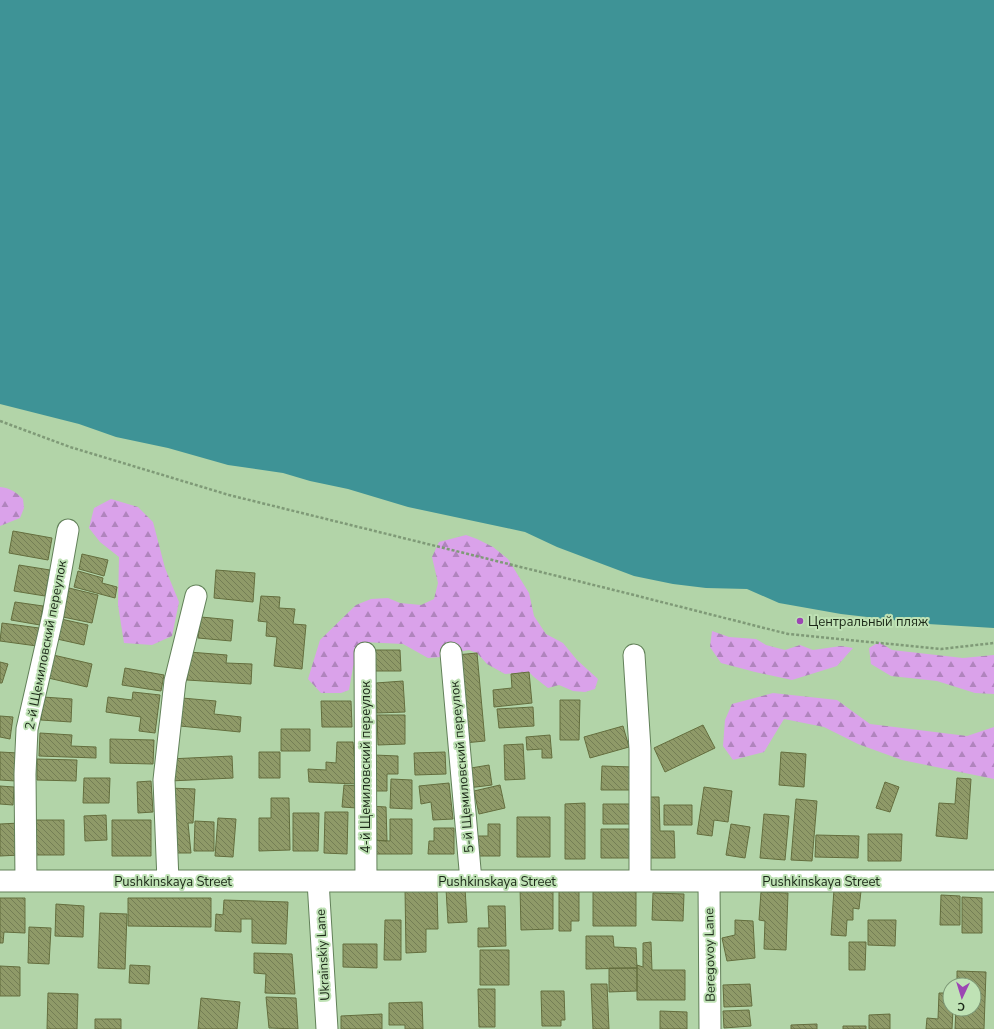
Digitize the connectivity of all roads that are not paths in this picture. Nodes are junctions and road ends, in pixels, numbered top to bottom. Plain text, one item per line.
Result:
1 (68, 530) dead end
2 (196, 596) dead end
3 (365, 653) dead end
4 (451, 653) dead end
5 (634, 655) dead end
6 (0, 881) edge
7 (26, 881) junction
8 (168, 881) junction
9 (318, 881) junction
10 (366, 881) junction
11 (471, 881) junction
12 (640, 881) junction
13 (709, 881) junction
14 (994, 881) edge
15 (327, 1029) edge
16 (710, 1029) edge

1 - 7 street, 2-й Щемиловский переулок
2 - 8 street
3 - 10 street, 4-й Щемиловский переулок
4 - 11 street, 5-й Щемиловский переулок
5 - 12 street
6 - 7 street, Pushkinskaya Street
7 - 8 street, Pushkinskaya Street
8 - 9 street, Pushkinskaya Street
9 - 10 street, Pushkinskaya Street
9 - 15 street, Ukrainskiy Lane
10 - 11 street, Pushkinskaya Street
11 - 12 street, Pushkinskaya Street
12 - 13 street, Pushkinskaya Street
13 - 14 street, Pushkinskaya Street
13 - 16 street, Beregovoy Lane

